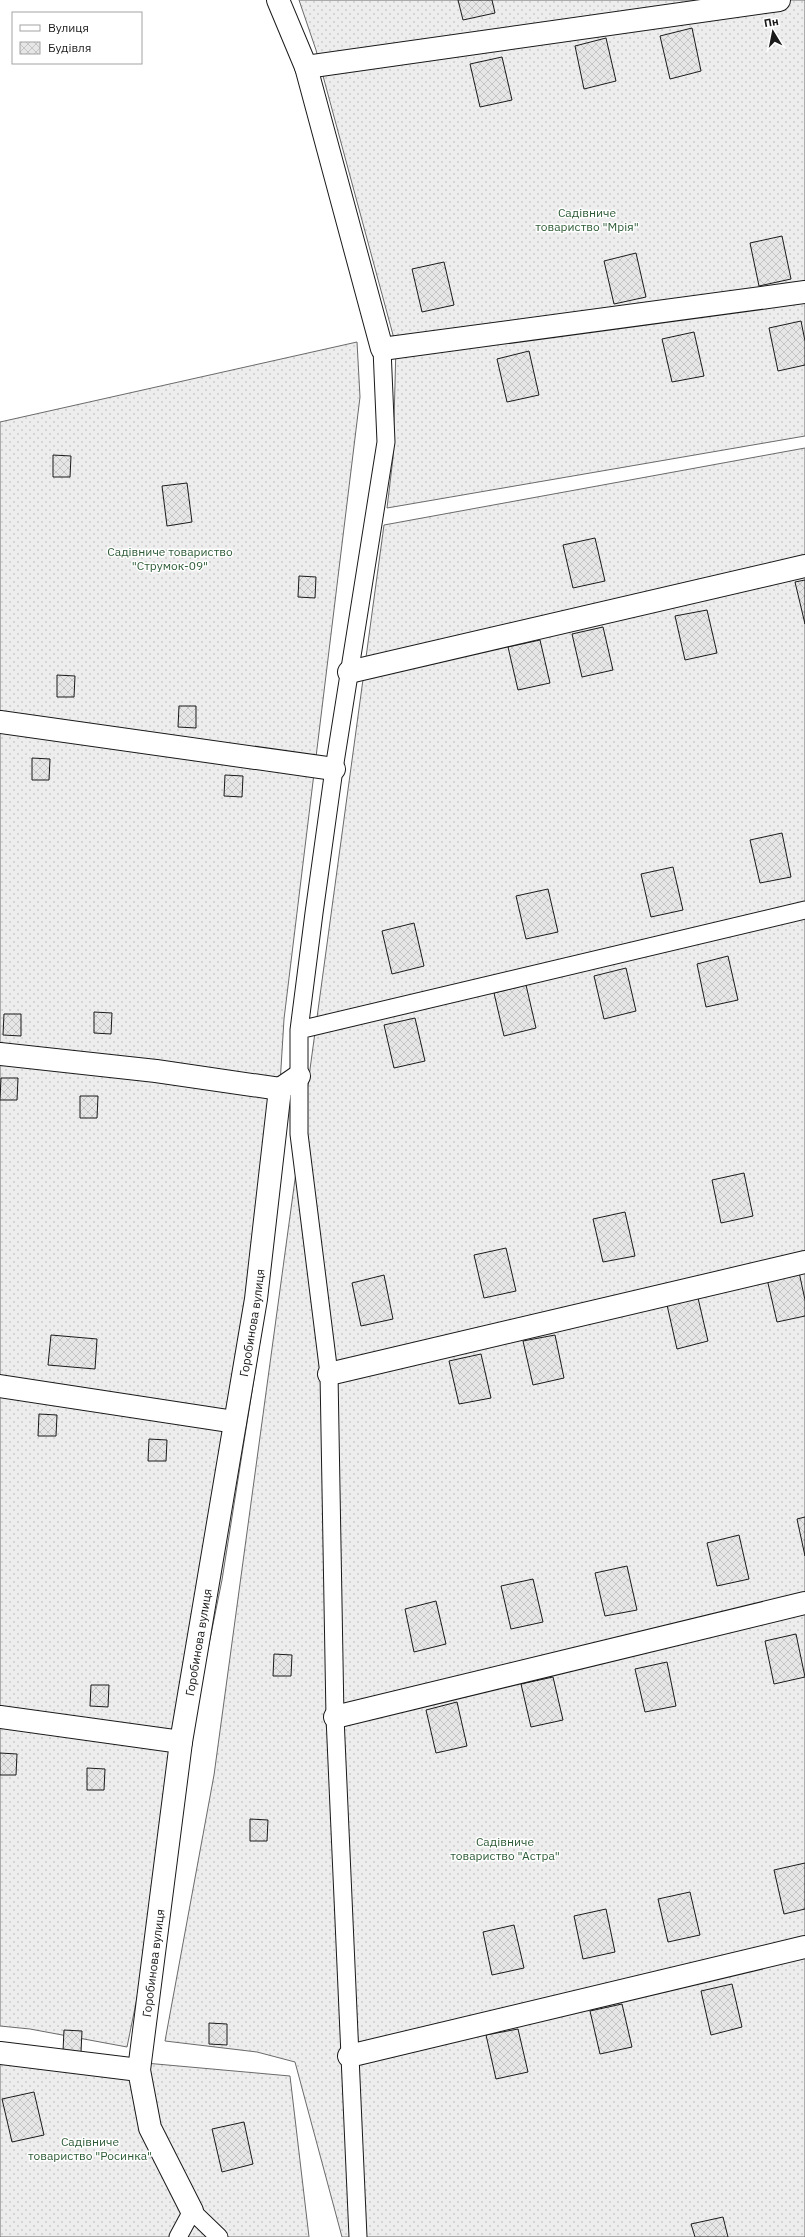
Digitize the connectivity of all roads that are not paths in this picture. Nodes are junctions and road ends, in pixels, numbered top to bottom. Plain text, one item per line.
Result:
1 (278, 0) edge
2 (779, 0) edge
3 (306, 67) junction
4 (805, 292) edge
5 (382, 349) junction
6 (805, 566) edge
7 (349, 672) junction
8 (0, 722) edge
9 (334, 769) junction
10 (805, 910) edge
11 (299, 1030) junction
12 (0, 1054) edge
13 (299, 1076) junction
14 (280, 1088) junction
15 (805, 1262) edge
16 (329, 1374) junction
17 (0, 1386) edge
18 (235, 1422) junction
19 (805, 1603) edge
20 (0, 1717) edge
21 (335, 1717) junction
22 (181, 1742) junction
23 (805, 1947) edge
24 (0, 2053) edge
25 (349, 2056) junction
26 (139, 2070) junction
27 (192, 2211) junction
28 (178, 2237) edge
29 (219, 2237) edge
30 (358, 2237) edge

1 - 3 street
2 - 3 street
3 - 5 street
4 - 5 street
5 - 7 lane
6 - 7 street
7 - 9 lane
8 - 9 street
9 - 11 lane
10 - 11 lane
11 - 13 lane
12 - 14 street
13 - 14 street
13 - 16 lane
14 - 18 street, Горобинова вулиця
15 - 16 street
16 - 21 lane
17 - 18 street
18 - 22 street, Горобинова вулиця
19 - 21 street
20 - 22 street
21 - 25 lane
22 - 26 street, Горобинова вулиця
23 - 25 street
24 - 26 street
25 - 30 lane
26 - 27 street, Горобинова вулиця
27 - 28 lane
27 - 29 lane

